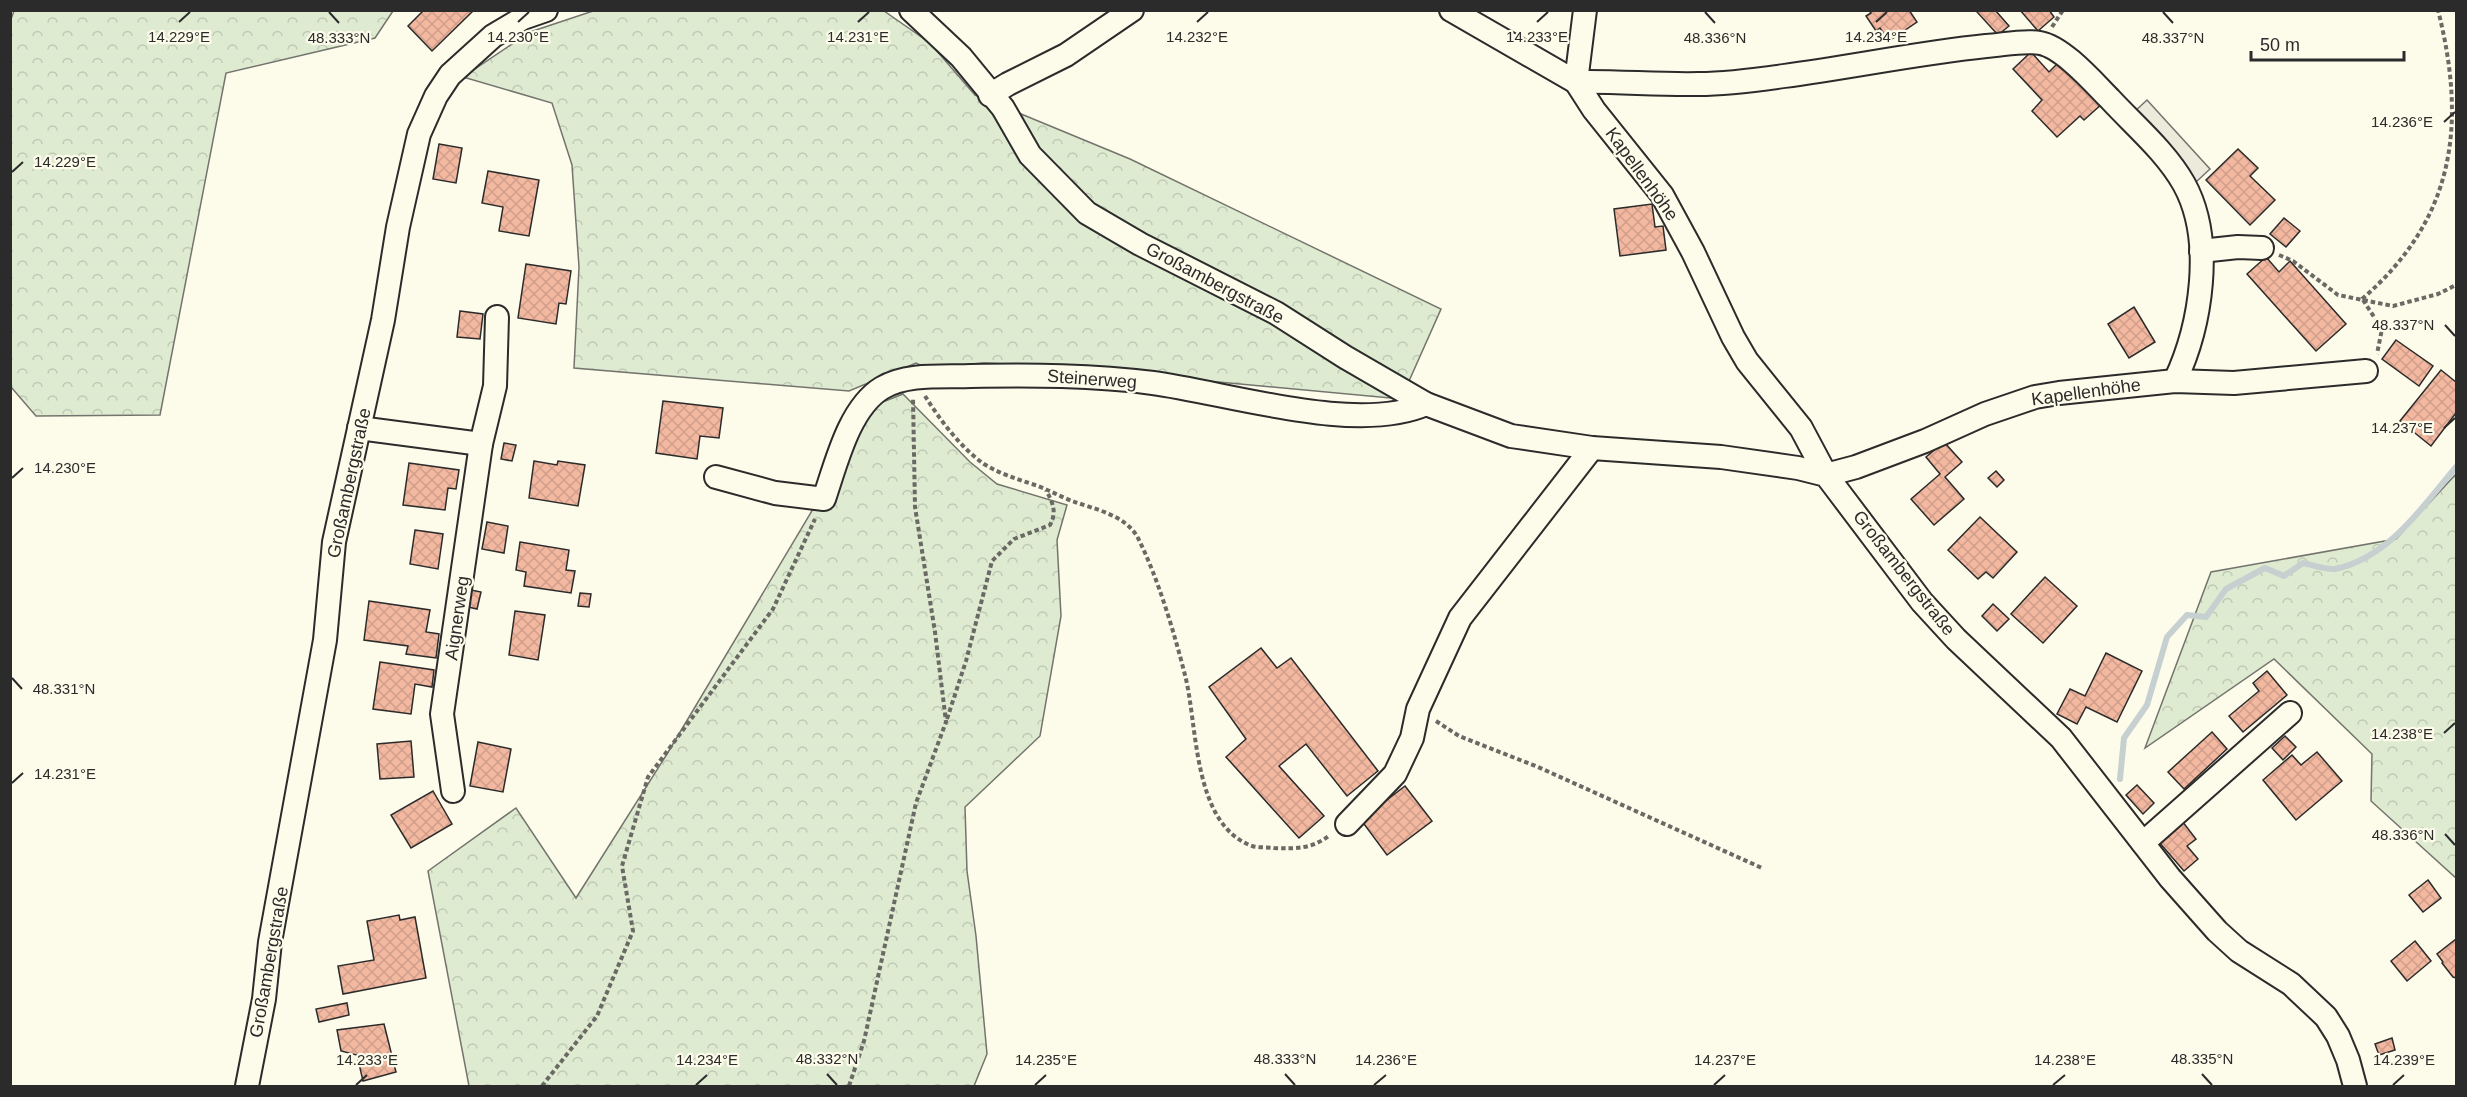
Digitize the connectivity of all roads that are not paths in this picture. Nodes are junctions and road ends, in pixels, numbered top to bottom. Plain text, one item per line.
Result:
1 (546, 10) edge
2 (911, 10) edge
3 (1132, 10) edge
4 (1451, 10) edge
5 (1585, 10) edge
6 (1576, 82) junction
7 (990, 95) junction
8 (2262, 248) road end
9 (2201, 251) junction
10 (497, 317) dead end
11 (2366, 371) road end
12 (2175, 381) junction
13 (1426, 404) junction
14 (359, 428) junction
15 (481, 444) junction
16 (1592, 448) junction
17 (1826, 475) junction
18 (716, 477) dead end
19 (2290, 713) dead end
20 (453, 791) dead end
21 (1347, 824) road end
22 (2144, 843) junction
23 (247, 1086) edge
24 (2355, 1086) edge

1 - 14 street, Großambergstraße
2 - 7 street, Großambergstraße
3 - 7 street
4 - 6 street
5 - 6 street
6 - 9 street
6 - 17 street, Kapellenhöhe
7 - 13 street, Großambergstraße
8 - 9 street
9 - 12 street
10 - 15 street, Aignerweg
11 - 12 street, Kapellenhöhe
12 - 17 street, Kapellenhöhe
13 - 16 street, Großambergstraße
13 - 18 street, Steinerweg
14 - 15 street
14 - 23 street, Großambergstraße
15 - 20 street, Aignerweg
16 - 17 street, Großambergstraße
16 - 21 street
17 - 22 street, Großambergstraße
19 - 22 street
22 - 24 street, Großambergstraße

